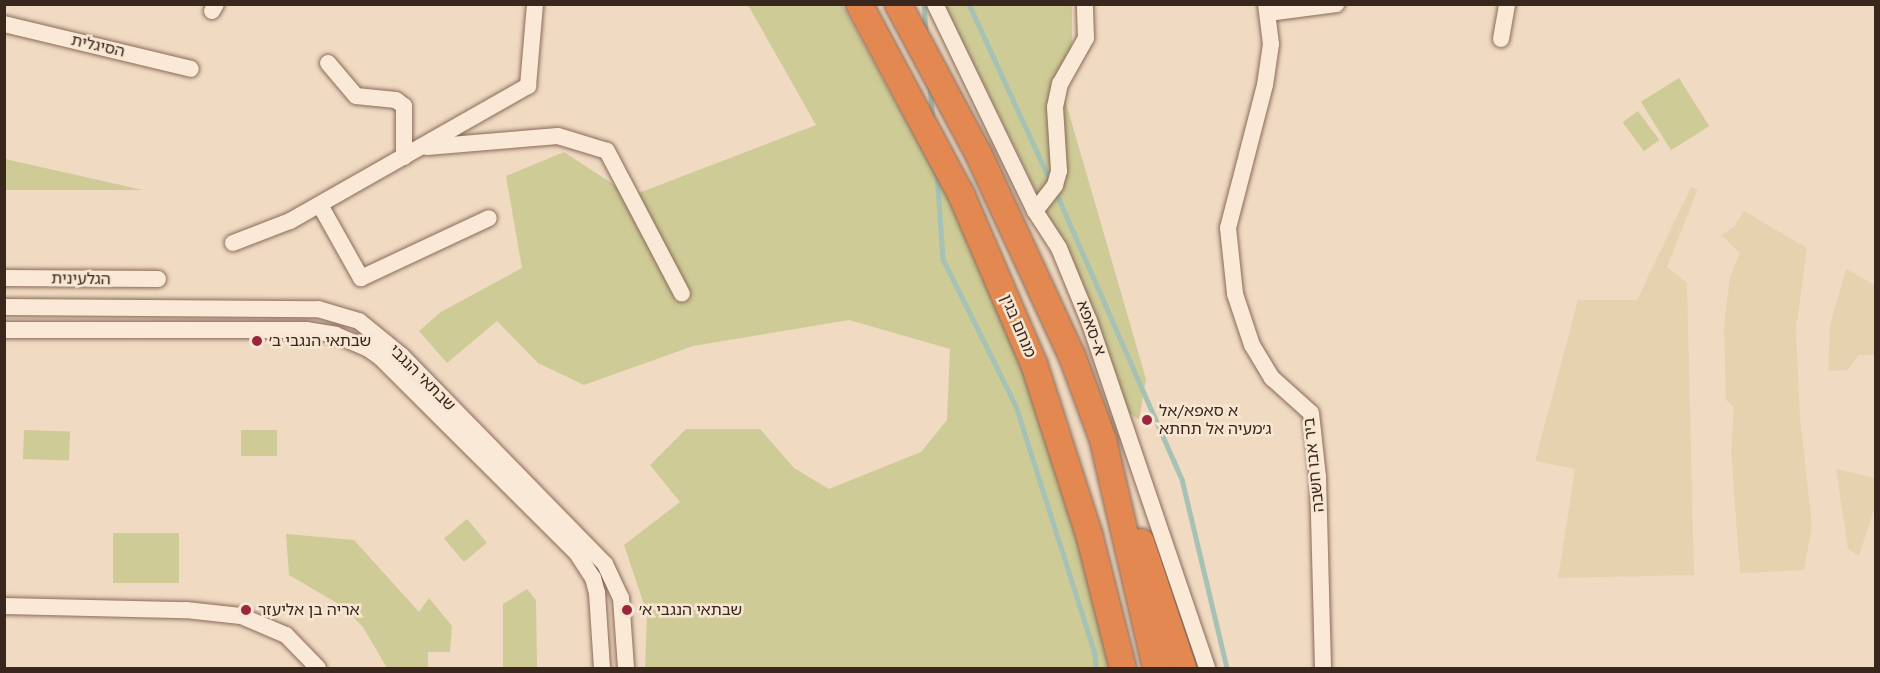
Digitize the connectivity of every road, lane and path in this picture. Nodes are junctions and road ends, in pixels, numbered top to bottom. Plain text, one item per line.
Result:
1 (535, 4) edge
2 (859, 4) edge
3 (898, 4) edge
4 (935, 4) edge
5 (1085, 4) edge
6 (1336, 4) edge
7 (1507, 4) edge
8 (1267, 9) edge
9 (4, 24) edge
10 (1501, 39) dead end
11 (328, 63) dead end
12 (191, 69) dead end
13 (421, 148) junction
14 (404, 157) junction
15 (320, 205) junction
16 (1035, 210) junction
17 (489, 218) dead end
18 (233, 243) dead end
19 (4, 278) edge
20 (158, 279) dead end
21 (682, 294) dead end
22 (4, 307) edge
23 (4, 330) edge
24 (1103, 440) junction
25 (4, 606) edge
26 (318, 669) edge
27 (602, 669) edge
28 (626, 669) edge
29 (1123, 669) edge
30 (1156, 669) edge
31 (1183, 669) edge
32 (1208, 669) edge
33 (1323, 669) edge

1 - 13 street
2 - 29 highway, מנחם בגין
3 - 24 highway
4 - 16 street, א-סאפא
5 - 16 street
6 - 8 street
7 - 10 street
8 - 33 street, ביר אבו חשבה
9 - 12 street, הסיגלית
11 - 14 street
13 - 14 street
13 - 21 street
14 - 15 street
15 - 17 street
15 - 18 street
16 - 32 street, א-סאפא
19 - 20 street, הגלעינית
22 - 28 street, שבתאי הנגבי
23 - 27 street, שבתאי הנגבי
24 - 30 highway
24 - 31 highway
25 - 26 street

